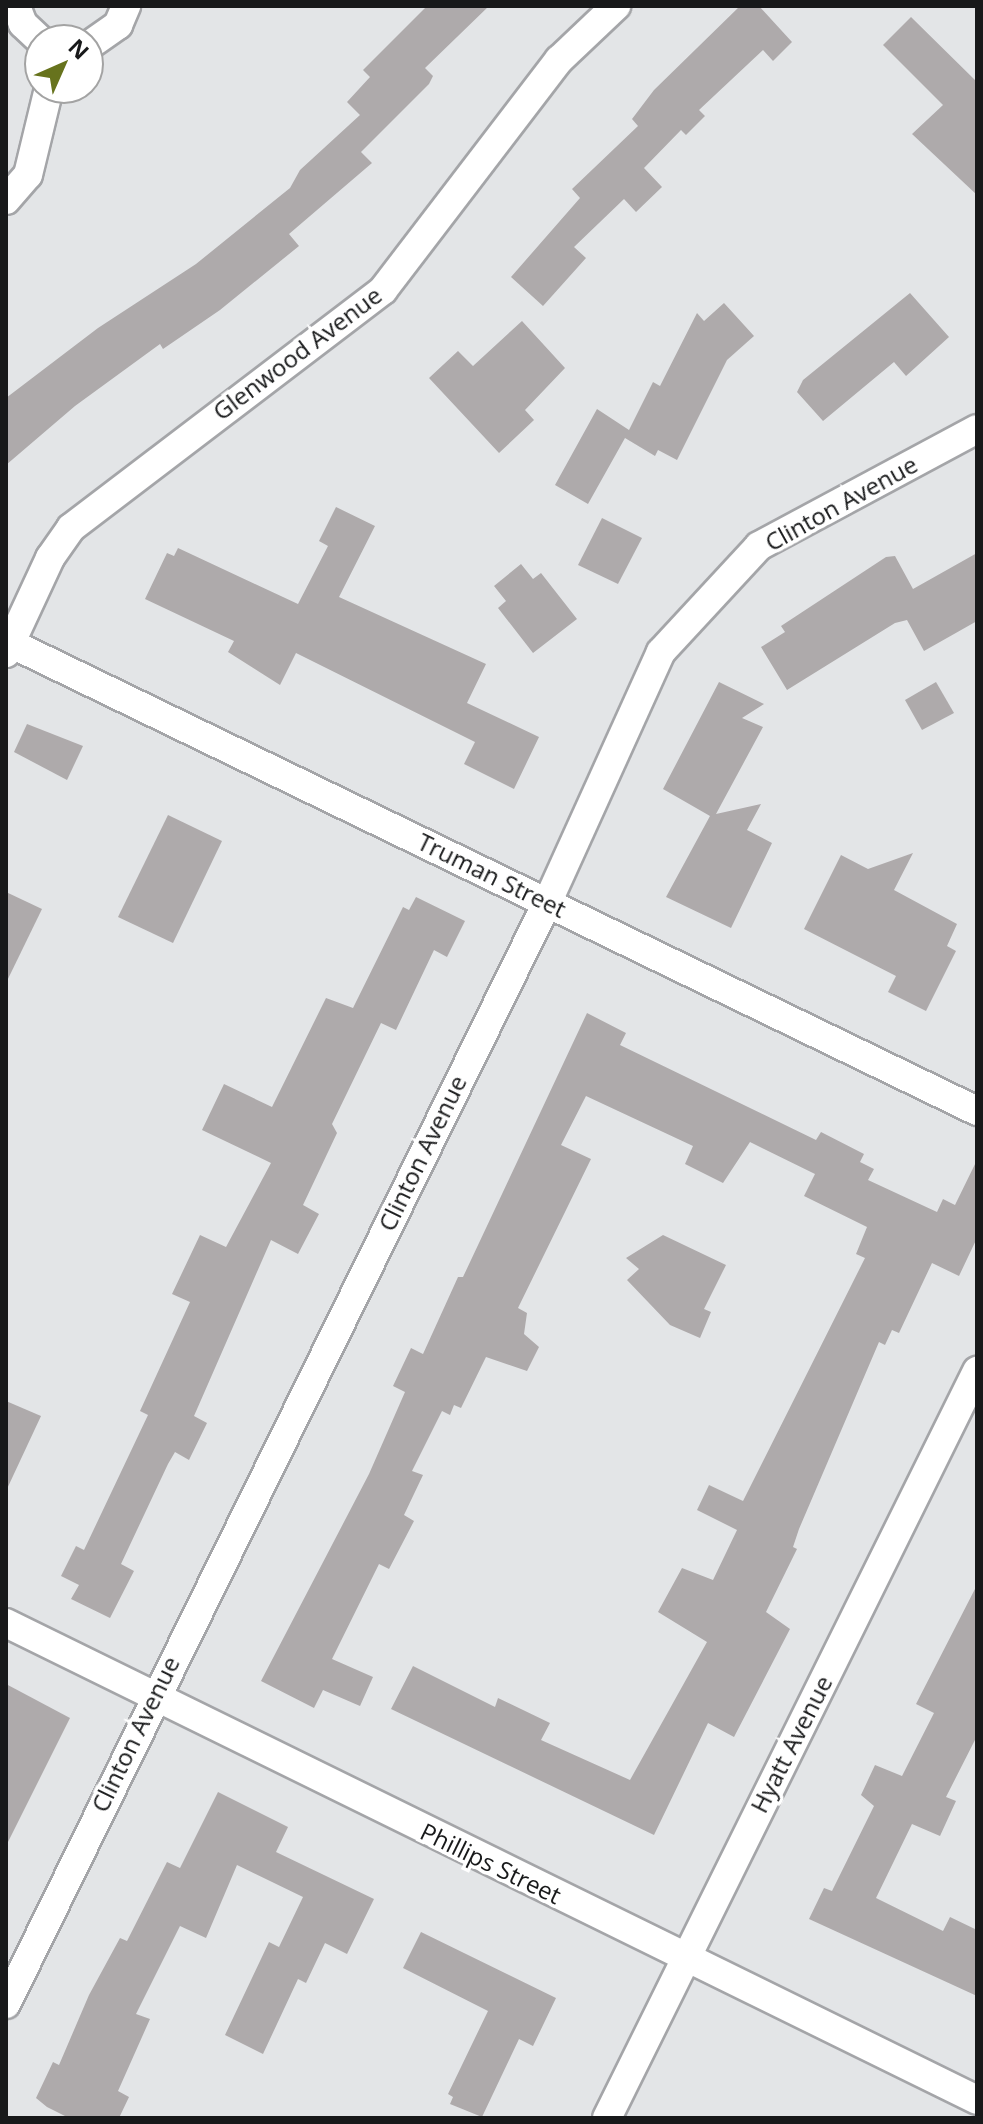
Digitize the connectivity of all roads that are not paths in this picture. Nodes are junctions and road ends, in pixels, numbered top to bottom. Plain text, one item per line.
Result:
1 (16, 6) edge
2 (126, 6) edge
3 (616, 6) edge
4 (24, 25) edge
5 (104, 35) edge
6 (45, 104) edge
7 (6, 200) edge
8 (977, 429) edge
9 (8, 646) edge
10 (548, 901) junction
11 (977, 1111) edge
12 (977, 1371) edge
13 (6, 1623) edge
14 (153, 1696) junction
15 (684, 1958) junction
16 (6, 2004) edge
17 (977, 2100) edge
18 (607, 2118) edge

1 - 4 street
2 - 5 street
3 - 9 street, Glenwood Avenue
6 - 7 street
8 - 10 street, Clinton Avenue
9 - 10 street, Truman Street
10 - 11 street, Truman Street
10 - 14 street, Clinton Avenue
12 - 15 street, Hyatt Avenue
13 - 14 street, Phillips Street
14 - 15 street, Phillips Street
14 - 16 street, Clinton Avenue
15 - 17 street, Phillips Street
15 - 18 street, Hyatt Avenue

